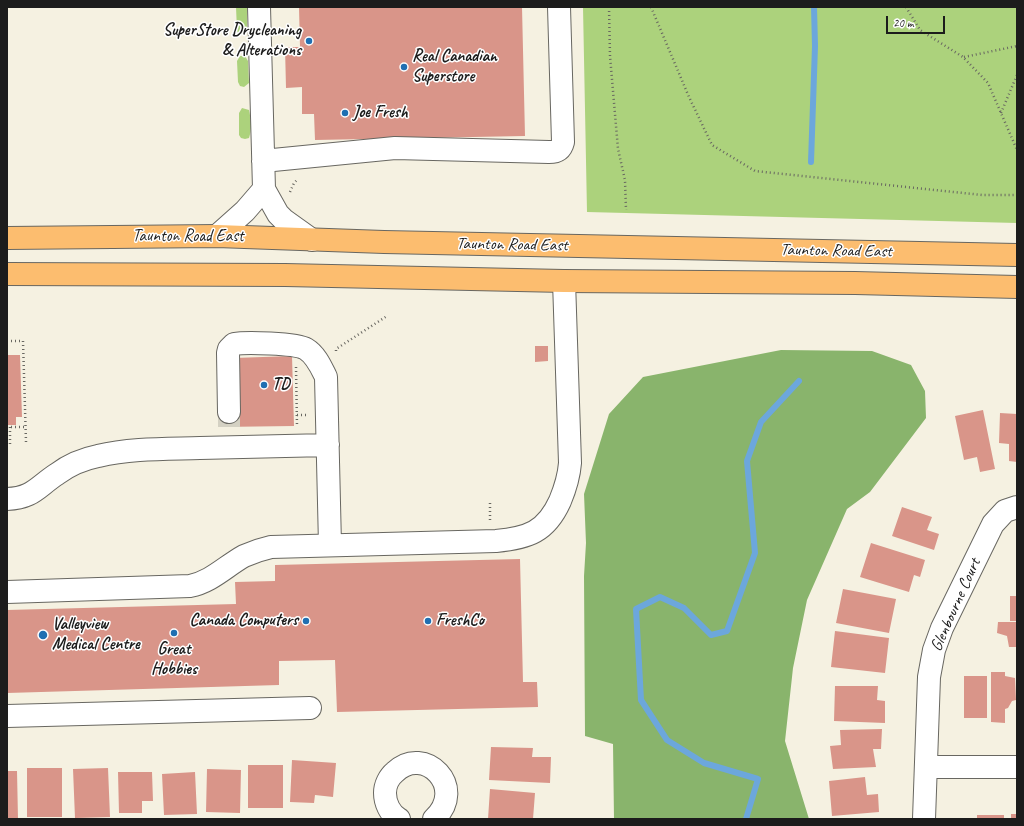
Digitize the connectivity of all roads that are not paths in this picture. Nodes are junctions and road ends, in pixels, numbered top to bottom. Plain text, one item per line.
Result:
1 (259, 7) edge
2 (559, 7) edge
3 (263, 161) junction
4 (264, 189) junction
5 (217, 236) junction
6 (7, 238) edge
7 (312, 240) junction
8 (1017, 255) edge
9 (7, 274) edge
10 (564, 281) junction
11 (1017, 288) edge
12 (229, 429) junction
13 (328, 445) junction
14 (7, 499) edge
15 (1017, 507) edge
16 (330, 545) junction
17 (7, 592) edge
18 (310, 708) dead end
19 (7, 716) edge
20 (926, 767) junction
21 (1017, 767) edge
22 (396, 818) edge
23 (434, 819) edge
24 (924, 819) edge

1 - 3 street
2 - 3 street
3 - 4 street
4 - 5 street
4 - 7 street
5 - 6 main road, Taunton Road East
5 - 7 main road, Taunton Road East
7 - 8 main road, Taunton Road East
9 - 10 main road, Taunton Road East
10 - 11 main road, Taunton Road East
10 - 16 street
12 - 13 street
12 - 13 street
12 - 14 street
13 - 16 street
15 - 20 street, Glenbourne Court
16 - 17 street
18 - 19 street
20 - 21 street
20 - 24 street, Glenbourne Court
22 - 23 street

